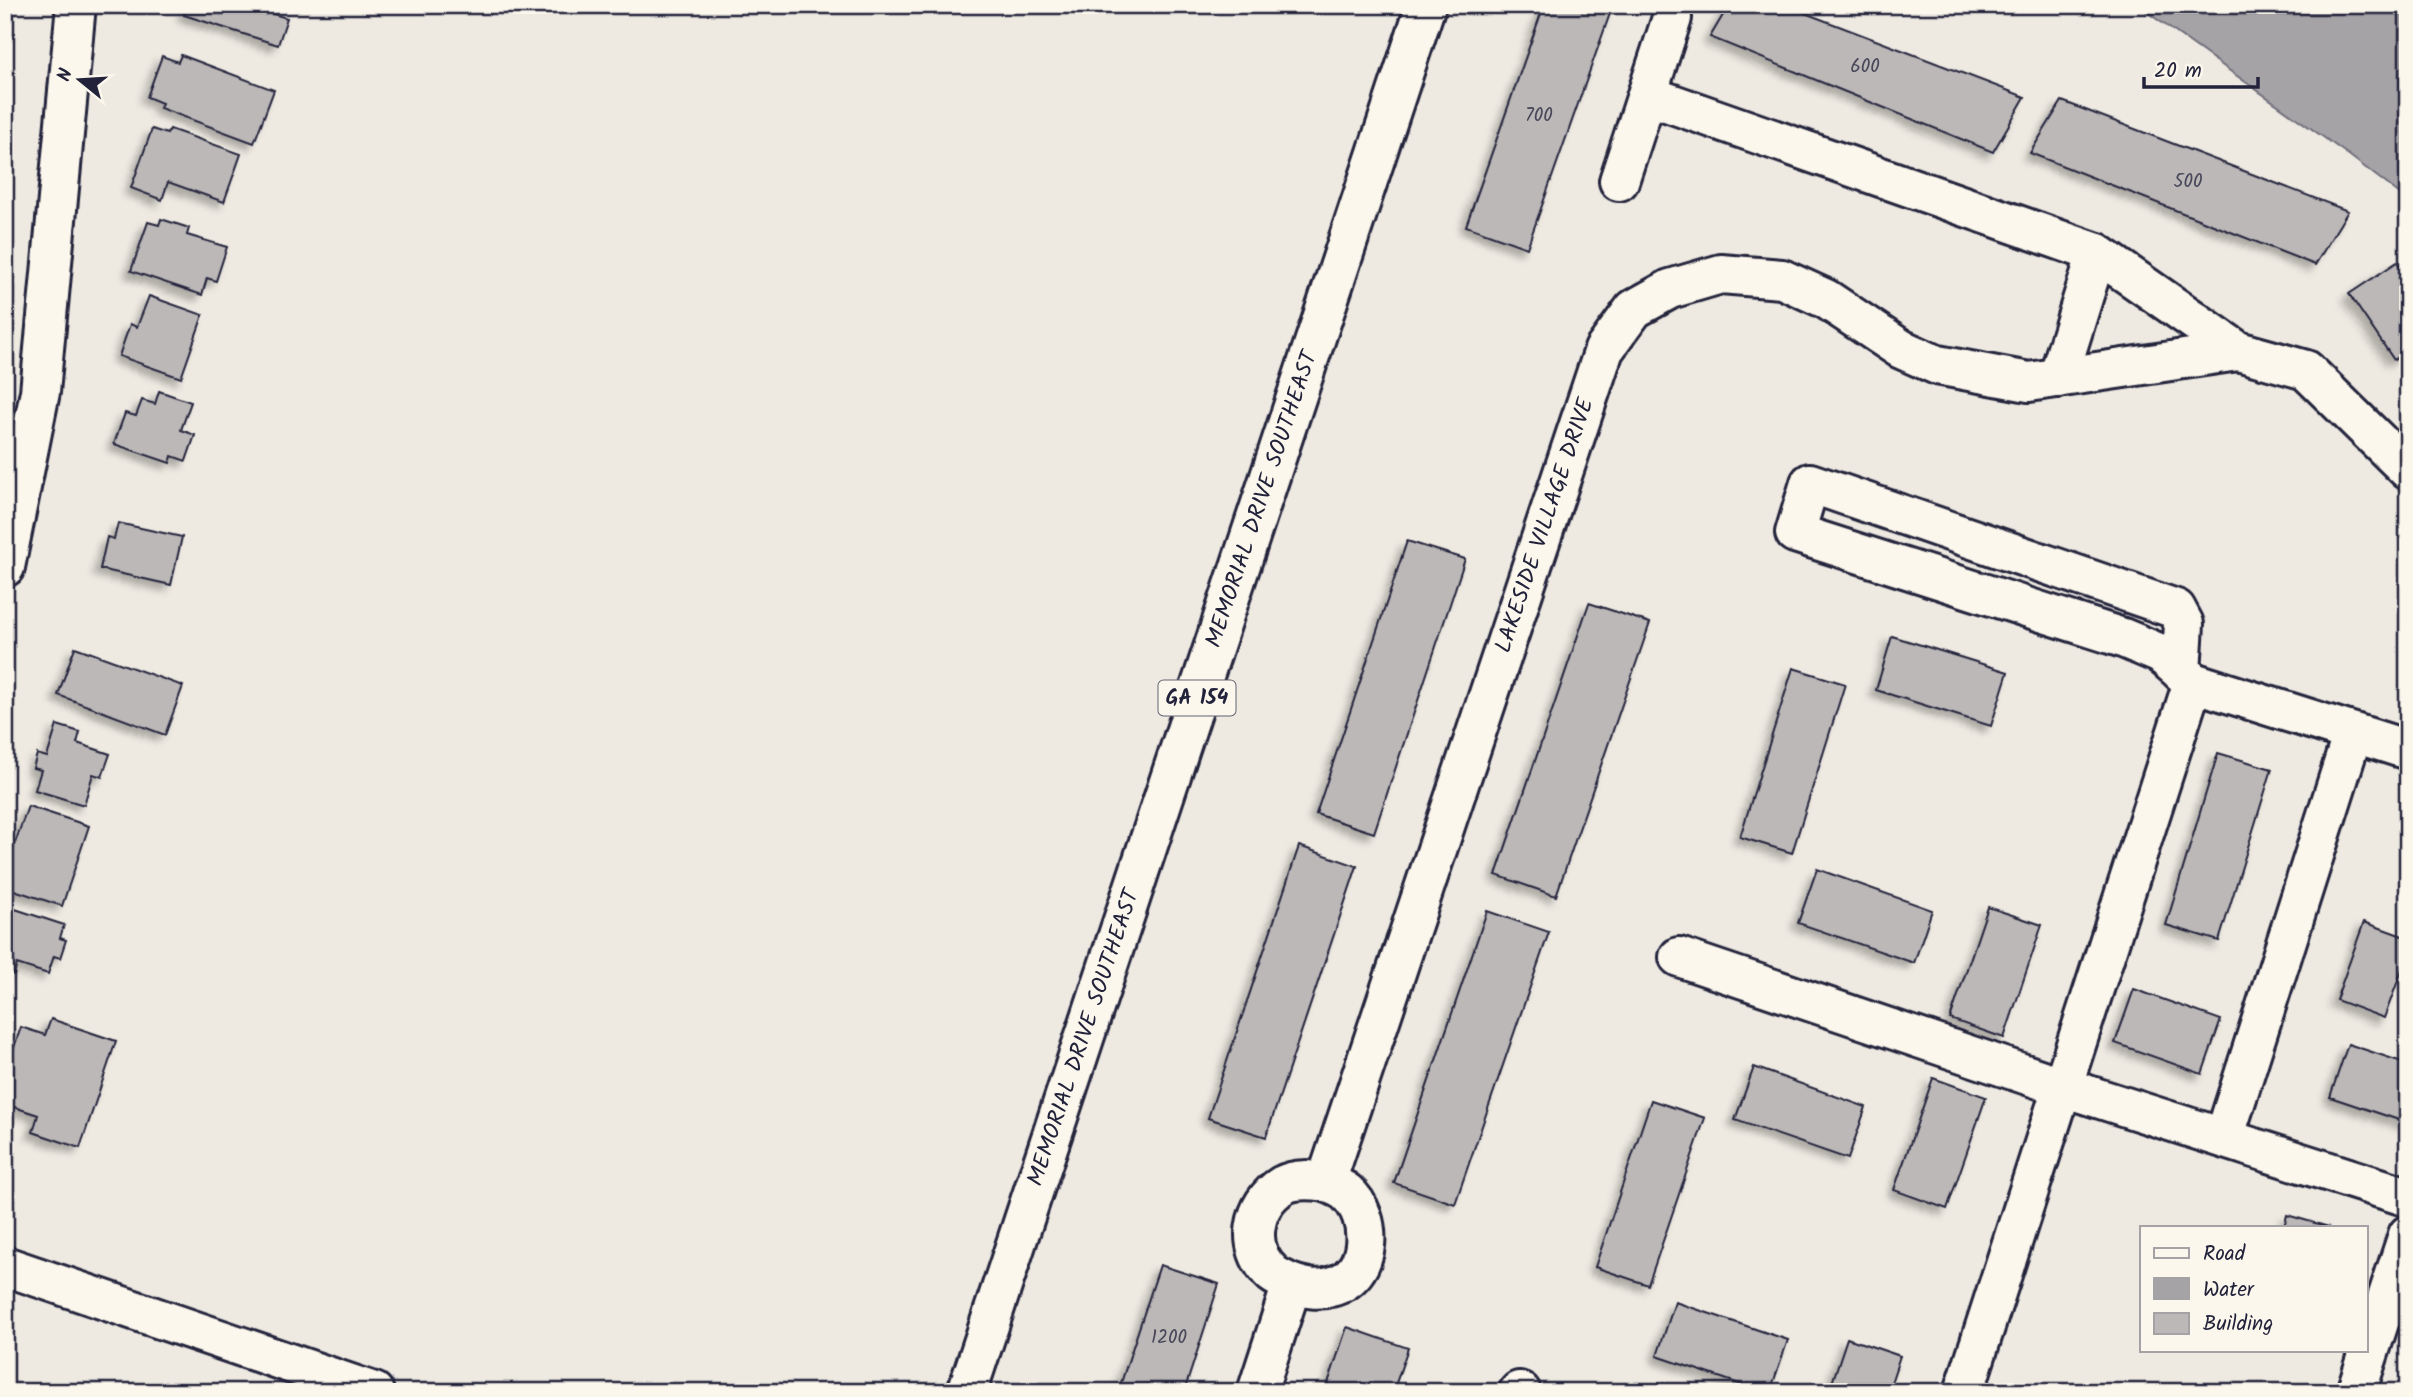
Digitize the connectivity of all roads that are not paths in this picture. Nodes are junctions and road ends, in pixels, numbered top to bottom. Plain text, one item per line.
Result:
1 (76, 5) edge
2 (1426, 5) edge
3 (1672, 18) dead end
4 (1647, 95) junction
5 (1619, 181) dead end
6 (2097, 253) junction
7 (2238, 351) junction
8 (2058, 378) junction
9 (2408, 470) edge
10 (5, 567) edge
11 (2187, 677) junction
12 (2353, 733) junction
13 (2408, 750) edge
14 (1679, 957) dead end
15 (2063, 1087) junction
16 (2224, 1138) junction
17 (1326, 1182) junction
18 (2408, 1197) edge
19 (2408, 1235) edge
20 (5, 1266) edge
21 (1292, 1284) junction
22 (374, 1392) edge
23 (967, 1392) edge
24 (1257, 1392) edge
25 (1964, 1392) edge
26 (2356, 1392) edge

1 - 10 street
2 - 23 street, MEMORIAL DRIVE SOUTHEAST / GA 154
3 - 4 street
4 - 5 street
4 - 6 street, LAKESIDE VILLAGE DRIVE
6 - 7 street, LAKESIDE VILLAGE DRIVE
6 - 8 street
7 - 8 street, LAKESIDE VILLAGE DRIVE
7 - 9 street, LAKESIDE VILLAGE DRIVE
8 - 17 street, LAKESIDE VILLAGE DRIVE
11 - 11 street
11 - 12 street
11 - 15 street
12 - 13 street
12 - 16 street
14 - 15 street
15 - 16 street
15 - 25 street
16 - 18 street
17 - 21 street
17 - 21 street
19 - 26 street
20 - 22 street
21 - 24 street

